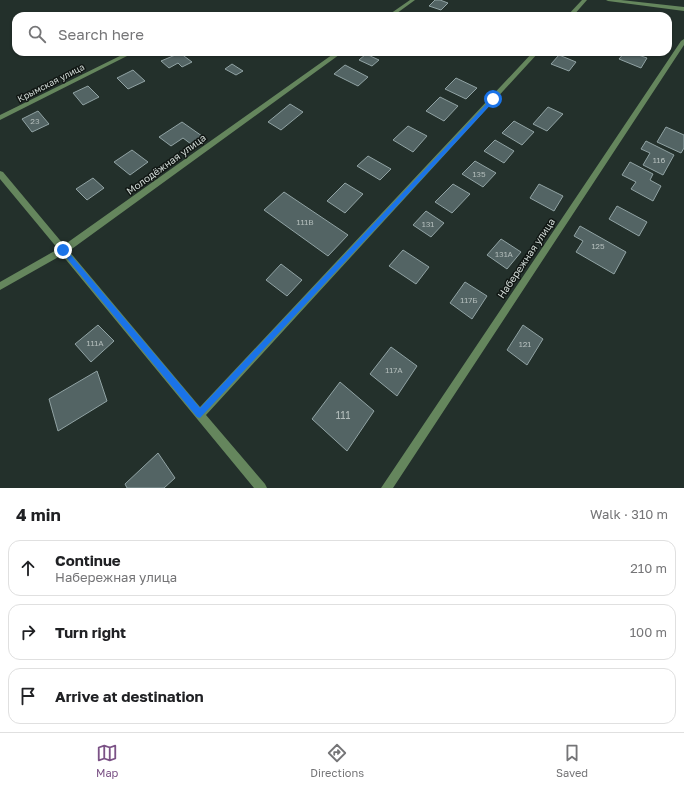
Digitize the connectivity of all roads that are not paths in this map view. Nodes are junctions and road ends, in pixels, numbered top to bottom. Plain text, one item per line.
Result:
1 (413, 0) edge
2 (585, 0) edge
3 (608, 0) edge
4 (659, 0) edge
5 (655, 6) junction
6 (684, 9) edge
7 (396, 12) edge
8 (574, 12) edge
9 (684, 41) edge
10 (124, 56) edge
11 (334, 56) edge
12 (532, 56) edge
13 (0, 118) edge
14 (0, 174) edge
15 (63, 250) junction
16 (0, 286) edge
17 (200, 414) junction
18 (261, 488) edge
19 (387, 488) edge

1 - 7 street
2 - 8 street
3 - 5 street
4 - 5 street
5 - 6 street
9 - 19 street, Набережная улица
10 - 13 street, Крымская улица
11 - 15 street, Молодёжная улица
12 - 17 street
14 - 15 street
15 - 16 street, Молодёжная улица
15 - 17 street
17 - 18 street

